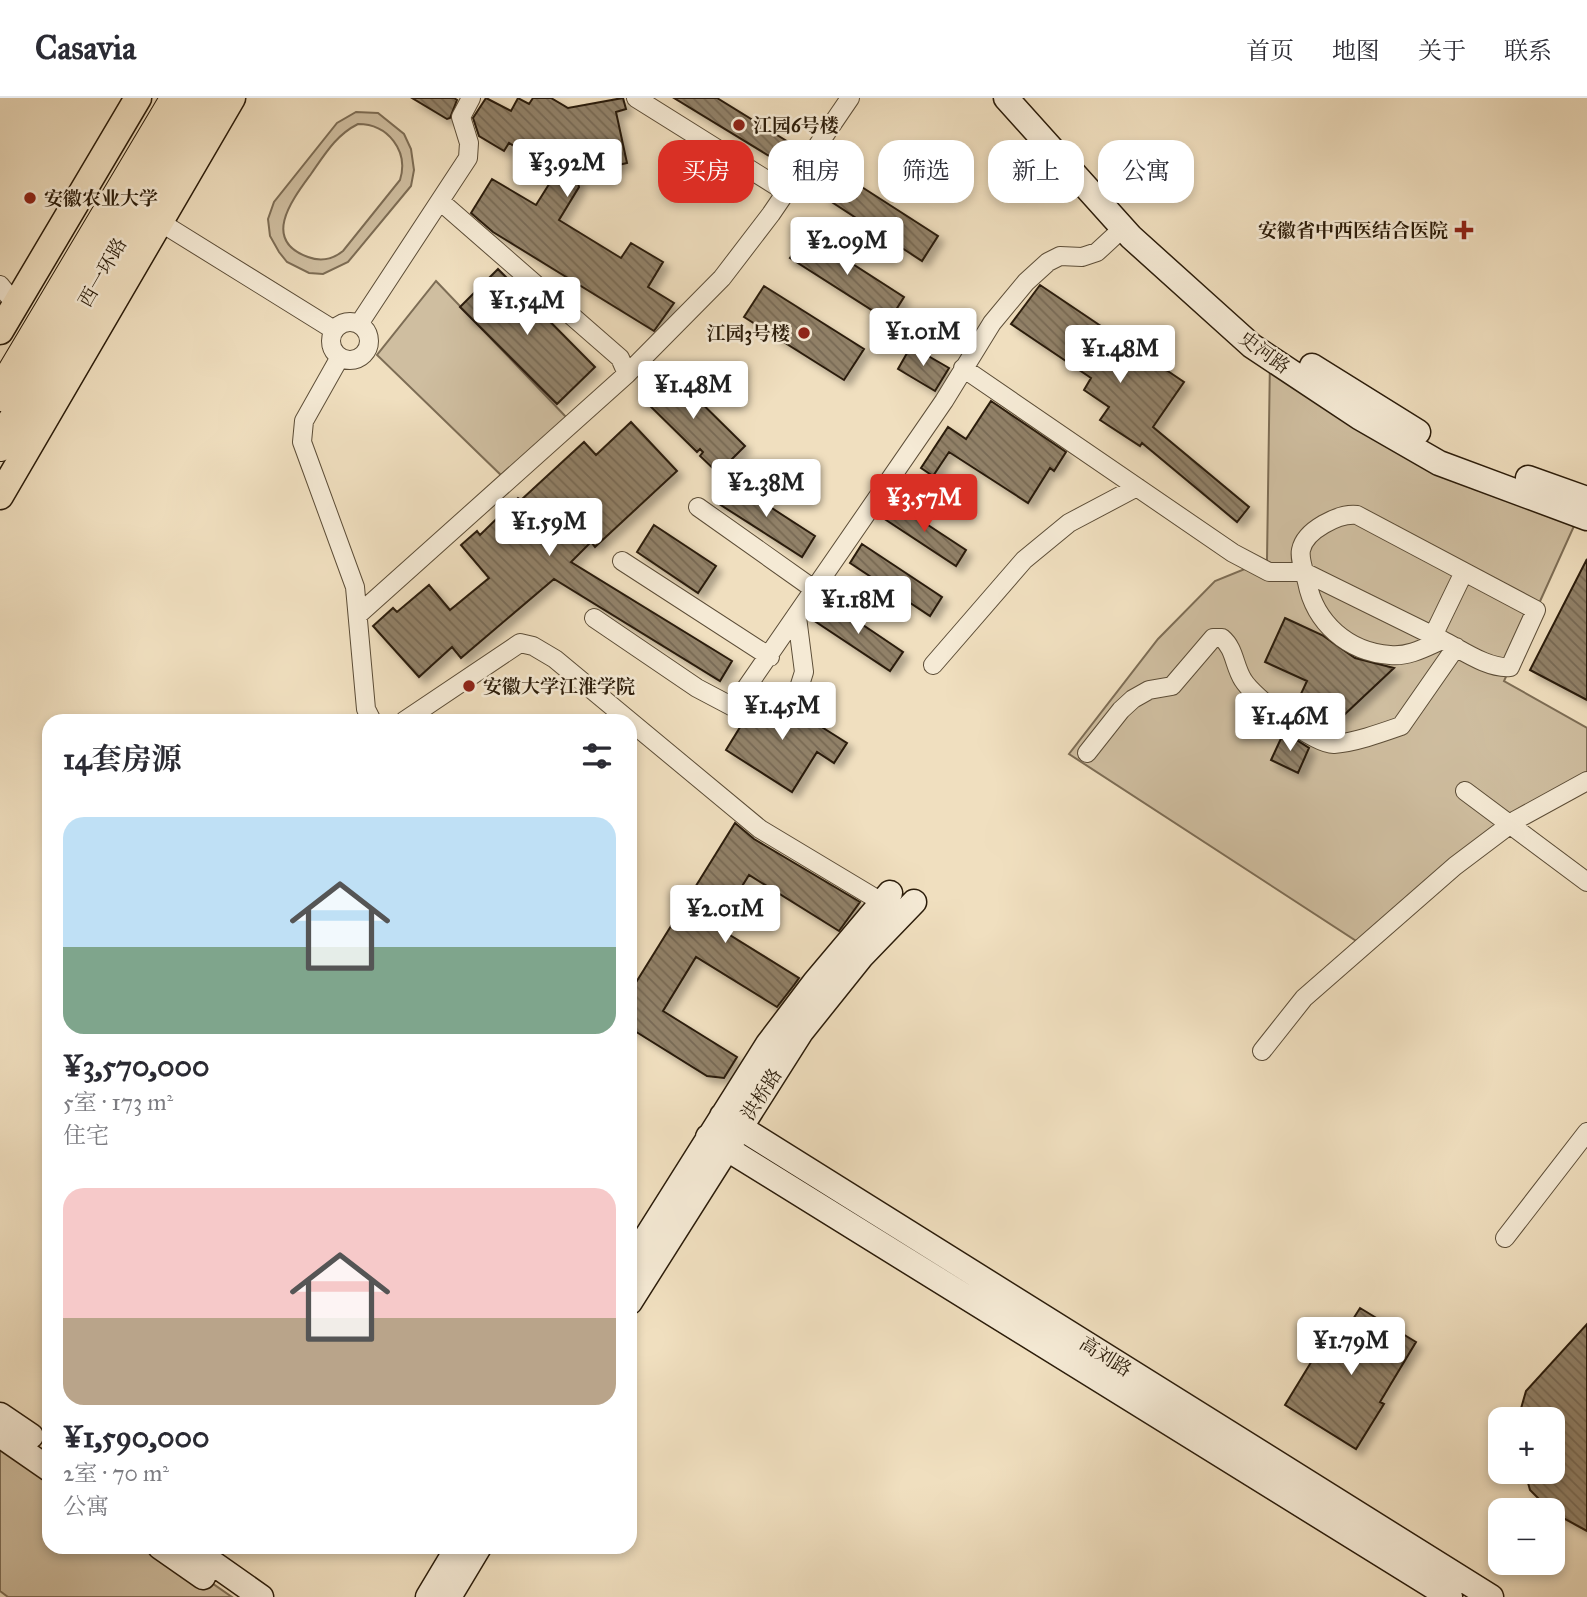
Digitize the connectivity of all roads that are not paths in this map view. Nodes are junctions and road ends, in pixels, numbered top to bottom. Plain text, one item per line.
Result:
1 (138, 98) edge
2 (177, 98) edge
3 (204, 98) edge
4 (232, 98) edge
5 (471, 98) edge
6 (636, 98) edge
7 (850, 98) edge
8 (1006, 98) edge
9 (1027, 98) edge
10 (821, 140) edge
11 (768, 181) edge
12 (440, 201) junction
13 (778, 203) edge
14 (159, 222) junction
15 (1123, 228) junction
16 (8, 295) edge
17 (359, 324) junction
18 (334, 330) junction
19 (0, 331) edge
20 (340, 357) junction
21 (963, 368) junction
22 (627, 374) junction
23 (0, 395) edge
24 (0, 445) edge
25 (1137, 487) junction
26 (0, 496) edge
27 (1587, 499) edge
28 (698, 507) dead end
29 (1587, 518) edge
30 (622, 561) dead end
31 (1304, 572) junction
32 (1464, 572) junction
33 (815, 590) junction
34 (359, 614) junction
35 (797, 617) junction
36 (594, 618) dead end
37 (1444, 641) junction
38 (770, 657) junction
39 (933, 664) dead end
40 (798, 691) dead end
41 (368, 714) edge
42 (414, 714) edge
43 (621, 714) edge
44 (637, 727) edge
45 (1087, 753) dead end
46 (1587, 781) edge
47 (1465, 791) dead end
48 (1509, 826) junction
49 (1587, 882) edge
50 (897, 903) joint
51 (1262, 1051) dead end
52 (731, 1121) junction
53 (1587, 1132) edge
54 (717, 1143) junction
55 (1505, 1238) dead end
56 (637, 1253) edge
57 (637, 1289) edge
58 (0, 1415) edge
59 (0, 1434) edge
60 (42, 1444) edge
61 (42, 1464) edge
62 (170, 1554) edge
63 (200, 1554) edge
64 (454, 1554) edge
65 (475, 1554) edge
66 (232, 1597) edge
67 (261, 1597) edge
68 (428, 1597) edge
69 (449, 1597) edge
70 (1450, 1597) edge
71 (1490, 1597) edge

1 - 16 main road
2 - 23 highway, 西一环路
3 - 24 highway, 西一环路
4 - 14 main road
5 - 12 street
6 - 11 street
7 - 10 street
8 - 15 street, 史河路
9 - 27 street, 史河路
12 - 17 street
12 - 22 street
13 - 22 street
14 - 18 street
14 - 26 main road
15 - 21 street
15 - 29 street, 史河路
16 - 19 main road
17 - 18 street
17 - 20 street
18 - 20 street
20 - 34 street
21 - 25 street
21 - 33 street
22 - 34 street
25 - 31 street
25 - 39 street
28 - 33 street
30 - 38 street
31 - 32 street
31 - 37 street
31 - 37 street
32 - 37 street
32 - 37 street
33 - 35 street
34 - 41 street
35 - 38 street
35 - 40 street
36 - 38 street
37 - 45 street
42 - 43 street
44 - 50 street
46 - 48 street
47 - 48 street
48 - 49 street
48 - 51 street
50 - 52 street, 洪桥路
52 - 54 street, 洪桥路
52 - 71 street, 高刘路
53 - 55 street
54 - 56 street, 洪桥路
54 - 57 street, 洪桥路
54 - 70 street, 高刘路
58 - 60 street
59 - 61 street
62 - 66 street
63 - 67 street
64 - 68 street
65 - 69 street

